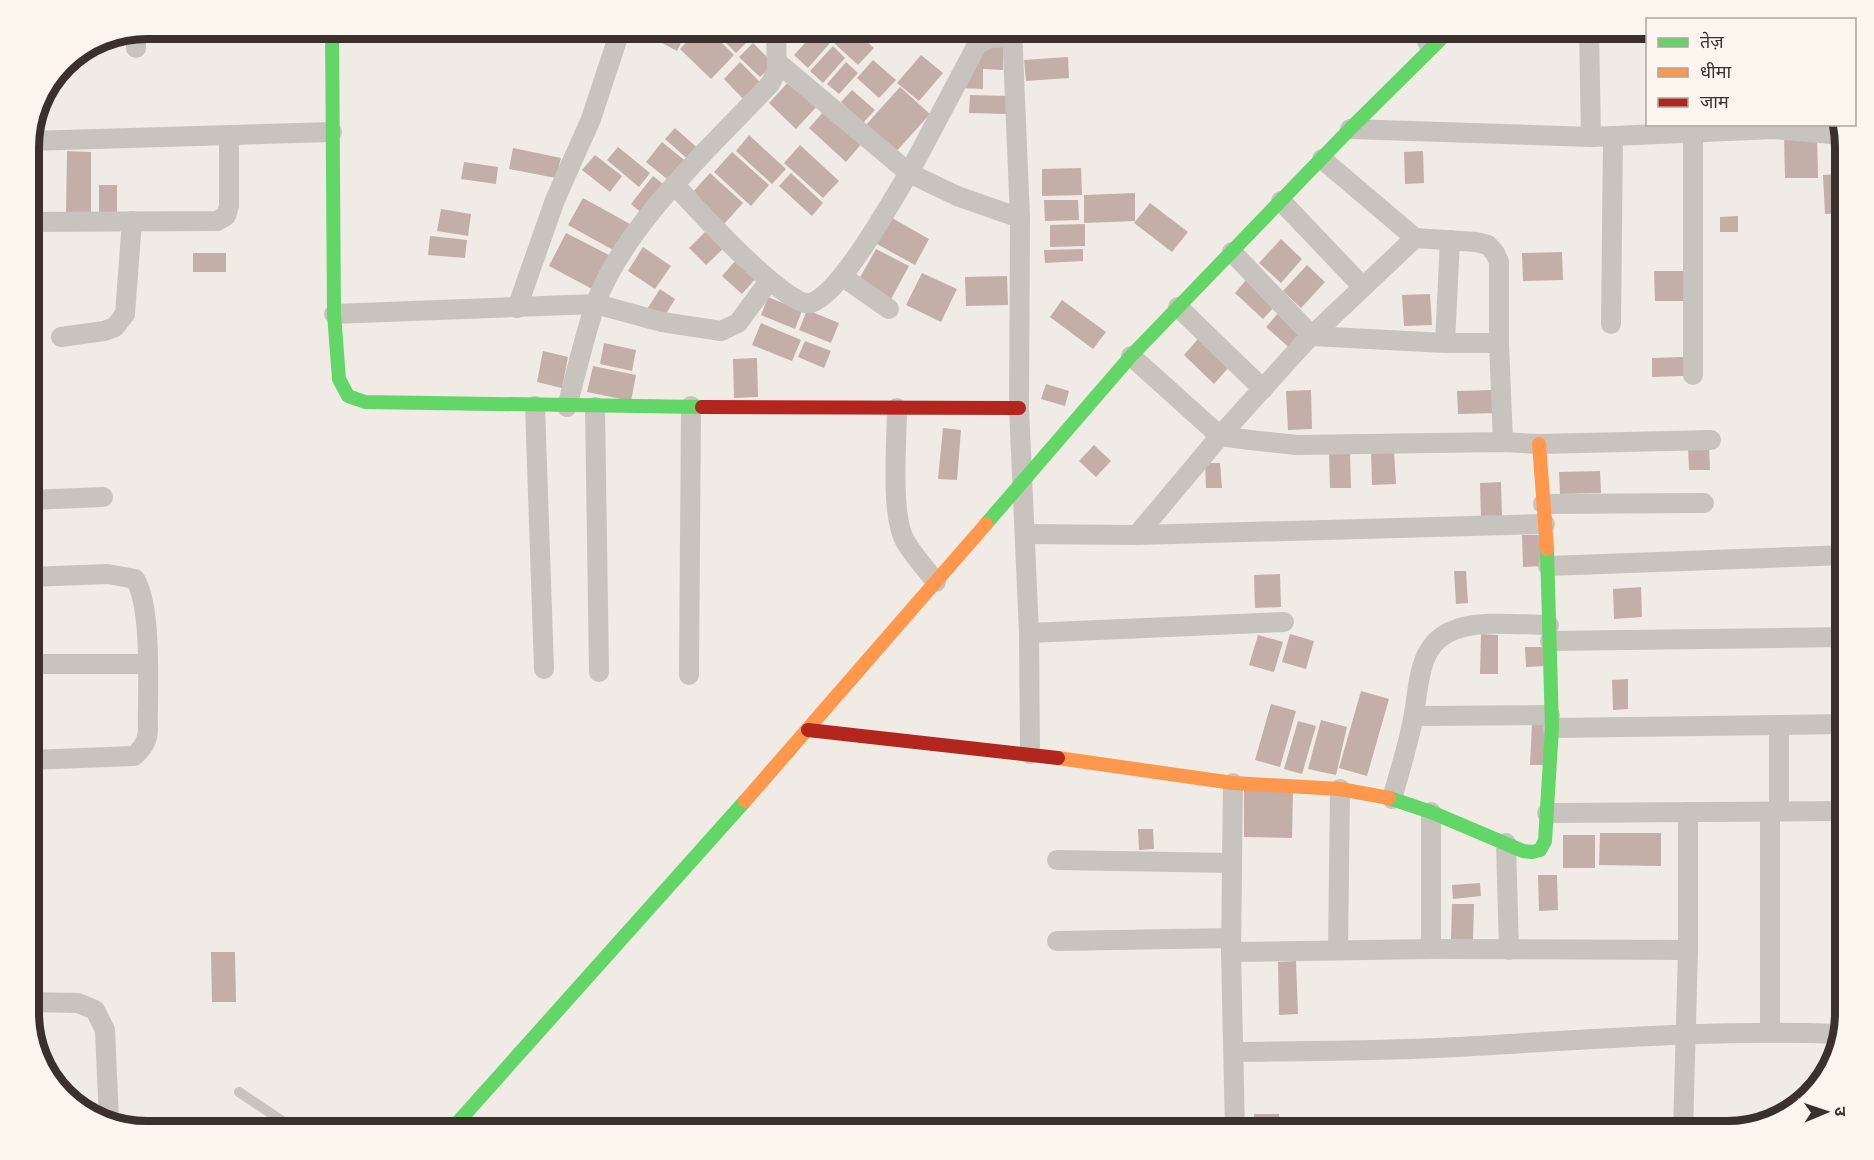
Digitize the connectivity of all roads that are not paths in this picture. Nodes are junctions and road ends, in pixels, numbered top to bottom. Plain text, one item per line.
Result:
1 (332, 39) edge
2 (617, 39) edge
3 (776, 39) edge
4 (986, 39) edge
5 (1012, 39) edge
6 (1421, 39) edge
7 (1441, 39) edge
8 (1589, 39) edge
9 (1428, 53) junction
10 (777, 62) junction
11 (1772, 127) edge
12 (1350, 129) junction
13 (1686, 130) edge
14 (332, 132) junction
15 (1834, 134) edge
16 (229, 135) junction
17 (1591, 137) junction
18 (1613, 137) junction
19 (39, 141) edge
20 (1322, 159) junction
21 (909, 173) junction
22 (675, 185) junction
23 (1281, 201) junction
24 (1020, 218) junction
25 (132, 220) junction
26 (39, 222) edge
27 (1415, 238) junction
28 (1450, 240) junction
29 (1232, 252) junction
30 (843, 277) junction
31 (769, 281) junction
32 (1363, 288) junction
33 (596, 304) junction
34 (1178, 307) junction
35 (517, 308) junction
36 (889, 309) dead end
37 (334, 314) junction
38 (1611, 324) dead end
39 (1312, 336) junction
40 (61, 337) dead end
41 (1445, 342) junction
42 (1499, 343) junction
43 (1131, 356) junction
44 (1693, 375) dead end
45 (1263, 389) junction
46 (535, 406) junction
47 (691, 406) junction
48 (567, 407) junction
49 (595, 407) junction
50 (897, 408) junction
51 (1019, 408) junction
52 (1220, 436) junction
53 (1711, 440) dead end
54 (1503, 442) junction
55 (1539, 444) junction
56 (1022, 483) junction
57 (103, 497) dead end
58 (39, 500) edge
59 (1704, 503) dead end
60 (1544, 504) junction
61 (1545, 525) junction
62 (1026, 534) junction
63 (1137, 534) junction
64 (1835, 555) edge
65 (1548, 566) junction
66 (39, 577) edge
67 (936, 582) junction
68 (1284, 622) dead end
69 (1029, 633) junction
70 (1549, 633) junction
71 (1835, 637) edge
72 (39, 664) edge
73 (148, 664) junction
74 (544, 669) dead end
75 (599, 672) dead end
76 (689, 675) dead end
77 (1414, 716) junction
78 (1551, 721) junction
79 (1835, 724) edge
80 (1779, 725) junction
81 (808, 730) junction
82 (1030, 754) junction
83 (39, 760) edge
84 (1233, 783) junction
85 (1340, 789) junction
86 (1392, 800) junction
87 (1774, 811) junction
88 (1835, 811) edge
89 (1431, 812) junction
90 (1688, 812) junction
91 (1547, 813) junction
92 (1506, 843) junction
93 (1058, 860) dead end
94 (1232, 863) junction
95 (1057, 941) dead end
96 (1231, 945) junction
97 (1431, 949) junction
98 (1338, 950) junction
99 (1509, 950) junction
100 (1689, 950) junction
101 (39, 1002) edge
102 (1770, 1031) junction
103 (1684, 1034) junction
104 (1833, 1034) edge
105 (1234, 1052) junction
106 (239, 1092) dead end
107 (109, 1114) edge
108 (282, 1121) edge
109 (459, 1121) edge
110 (1235, 1121) edge
111 (1683, 1121) edge

1 - 14 street
2 - 35 street
3 - 10 street
4 - 21 street
5 - 24 street
6 - 9 lane
7 - 9 street
8 - 17 street
9 - 12 street
10 - 21 street
10 - 22 street
11 - 13 street
11 - 15 street
12 - 17 street
12 - 20 street
13 - 18 street
13 - 44 street
14 - 16 street
14 - 37 street
16 - 19 street
16 - 25 street
17 - 18 street
18 - 38 street
20 - 23 street
20 - 27 street
21 - 24 street
21 - 30 street
22 - 31 street
22 - 33 street
23 - 29 street
23 - 32 street
24 - 51 street
25 - 26 street
25 - 40 street
27 - 28 street
27 - 32 street
28 - 41 street
28 - 42 street
29 - 34 street
29 - 39 street
30 - 31 street
30 - 36 street
31 - 33 street
32 - 39 street
33 - 35 street
33 - 48 street
34 - 43 street
34 - 45 street
35 - 37 street
37 - 46 street
39 - 41 street
39 - 45 street
41 - 42 street
42 - 54 street
43 - 52 street
43 - 56 street
45 - 52 street
46 - 48 street
46 - 74 street
47 - 49 street
47 - 50 street
47 - 76 street
48 - 49 street
49 - 75 street
50 - 51 street
50 - 67 street
51 - 56 street
52 - 54 street
52 - 63 street
53 - 55 street
54 - 55 street
55 - 60 street
56 - 62 street
56 - 67 street
57 - 58 street
59 - 60 street
60 - 61 street
61 - 63 street
61 - 65 street
62 - 63 street
62 - 69 street
64 - 65 street
65 - 70 street
66 - 73 street
67 - 81 street
68 - 69 street
69 - 82 street
70 - 71 street
70 - 77 street
70 - 78 street
72 - 73 street
73 - 83 street
77 - 78 street
77 - 86 street
78 - 80 street
78 - 91 street
79 - 80 street
80 - 87 street
81 - 82 street
81 - 109 street
82 - 84 street
84 - 85 street
84 - 94 street
85 - 86 street
85 - 98 street
86 - 89 street
87 - 88 street
87 - 90 street
87 - 102 street
89 - 92 street
89 - 97 street
90 - 91 street
90 - 100 street
91 - 92 street
92 - 99 street
93 - 94 street
94 - 96 street
95 - 96 street
96 - 98 street
96 - 105 street
97 - 98 street
97 - 99 street
99 - 100 street
100 - 103 street
101 - 107 street
102 - 103 street
102 - 104 street
103 - 105 street
103 - 111 street
105 - 110 street
106 - 108 lane

